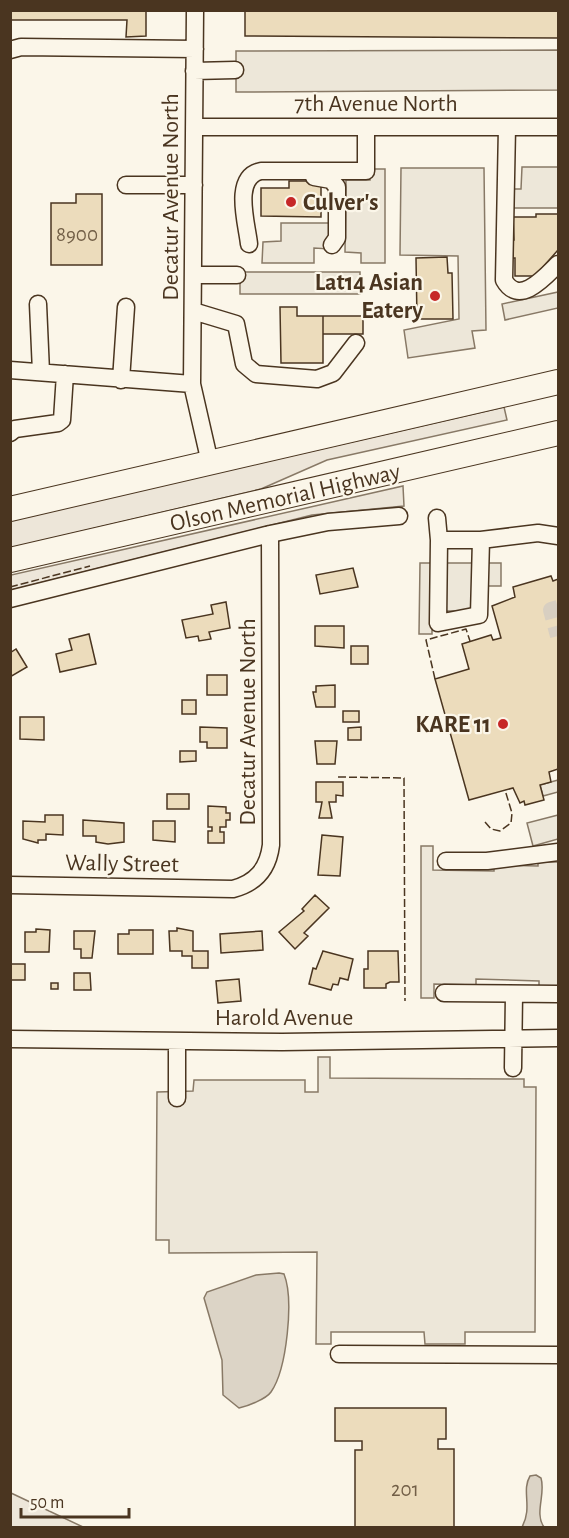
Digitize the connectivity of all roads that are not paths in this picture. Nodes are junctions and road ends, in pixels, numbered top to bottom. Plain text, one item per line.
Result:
1 (195, 10) edge
2 (195, 49) junction
3 (10, 50) edge
4 (235, 70) dead end
5 (194, 71) junction
6 (194, 127) junction
7 (366, 127) junction
8 (507, 127) junction
9 (558, 127) edge
10 (126, 185) dead end
11 (194, 185) junction
12 (332, 245) dead end
13 (558, 264) edge
14 (193, 275) junction
15 (237, 275) dead end
16 (38, 304) dead end
17 (126, 307) dead end
18 (193, 311) junction
19 (356, 343) dead end
20 (10, 370) edge
21 (41, 372) junction
22 (65, 374) junction
23 (122, 380) junction
24 (558, 382) edge
25 (192, 384) junction
26 (10, 433) edge
27 (558, 433) edge
28 (558, 448) edge
29 (210, 463) junction
30 (372, 477) junction
31 (10, 509) edge
32 (399, 516) dead end
33 (437, 518) dead end
34 (270, 534) junction
35 (558, 536) edge
36 (439, 540) junction
37 (481, 540) junction
38 (10, 560) edge
39 (10, 599) edge
40 (558, 852) edge
41 (446, 861) dead end
42 (10, 885) edge
43 (233, 890) joint
44 (444, 993) dead end
45 (514, 994) junction
46 (558, 994) edge
47 (513, 1038) junction
48 (558, 1038) edge
49 (10, 1039) edge
50 (177, 1041) junction
51 (513, 1068) dead end
52 (177, 1098) dead end
53 (339, 1354) dead end
54 (558, 1355) edge

1 - 2 street, Decatur Avenue North
2 - 3 street
2 - 5 street, Decatur Avenue North
4 - 5 street
5 - 6 street, Decatur Avenue North
6 - 7 street, 7th Avenue North
6 - 11 street, Decatur Avenue North
7 - 8 street, 7th Avenue North
7 - 12 street
8 - 9 street, 7th Avenue North
8 - 13 street
10 - 11 street
11 - 14 street, Decatur Avenue North
14 - 15 street
14 - 18 street, Decatur Avenue North
16 - 21 street
17 - 23 street
18 - 19 street
18 - 25 street, Decatur Avenue North
20 - 21 street
21 - 22 street
22 - 23 street
22 - 26 street
23 - 25 street
24 - 29 highway, Olson Memorial Highway
25 - 29 street, Decatur Avenue North
27 - 30 highway, Olson Memorial Highway
28 - 30 highway
29 - 31 highway, Olson Memorial Highway
30 - 38 highway, Olson Memorial Highway
32 - 34 street
33 - 36 street
34 - 39 street
34 - 43 street, Decatur Avenue North
35 - 37 street
36 - 37 street
36 - 37 street
40 - 41 street
42 - 43 street, Wally Street
44 - 45 street
45 - 46 street
45 - 47 street
47 - 48 street, Harold Avenue
47 - 50 street, Harold Avenue
47 - 51 street
49 - 50 street, Harold Avenue
50 - 52 street
53 - 54 street

